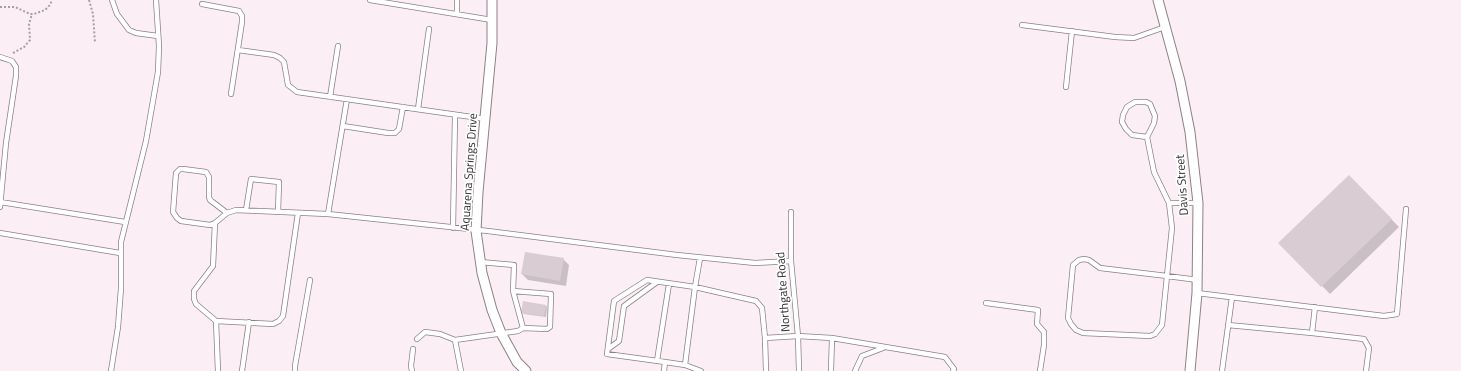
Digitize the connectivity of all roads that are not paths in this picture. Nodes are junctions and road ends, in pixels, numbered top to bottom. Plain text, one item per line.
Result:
1 (112, 0) edge
2 (156, 0) edge
3 (370, 0) edge
4 (457, 0) edge
5 (492, 0) edge
6 (1158, 0) edge
7 (391, 2) edge
8 (202, 4) dead end
9 (457, 14) junction
10 (492, 20) junction
11 (1022, 25) dead end
12 (1165, 28) junction
13 (429, 29) dead end
14 (1072, 31) junction
15 (158, 36) junction
16 (338, 46) dead end
17 (238, 50) junction
18 (2, 57) edge
19 (1066, 87) dead end
20 (231, 94) dead end
21 (330, 97) junction
22 (347, 99) junction
23 (403, 107) junction
24 (418, 109) junction
25 (455, 115) junction
26 (486, 119) junction
27 (342, 126) junction
28 (1147, 137) junction
29 (0, 202) edge
30 (1169, 203) junction
31 (1198, 203) junction
32 (0, 207) edge
33 (1406, 209) dead end
34 (246, 210) junction
35 (278, 212) junction
36 (791, 212) dead end
37 (227, 213) junction
38 (298, 213) junction
39 (328, 214) junction
40 (125, 222) junction
41 (215, 223) junction
42 (452, 228) junction
43 (476, 230) junction
44 (0, 233) edge
45 (120, 253) junction
46 (700, 258) junction
47 (791, 261) junction
48 (480, 262) junction
49 (1167, 276) junction
50 (310, 280) dead end
51 (1198, 280) junction
52 (657, 282) junction
53 (669, 284) junction
54 (695, 287) junction
55 (513, 291) junction
56 (1198, 293) junction
57 (1232, 298) junction
58 (986, 303) dead end
59 (1315, 307) junction
60 (216, 321) junction
61 (249, 322) junction
62 (1228, 325) junction
63 (523, 328) junction
64 (501, 333) junction
65 (1312, 333) junction
66 (798, 336) junction
67 (765, 338) junction
68 (832, 338) junction
69 (416, 340) dead end
70 (455, 340) junction
71 (885, 347) junction
72 (413, 349) dead end
73 (608, 349) junction
74 (657, 361) junction
75 (665, 362) junction
76 (685, 366) junction
77 (518, 367) edge
78 (111, 371) edge
79 (218, 371) edge
80 (242, 371) edge
81 (295, 371) edge
82 (412, 371) edge
83 (461, 371) edge
84 (526, 371) edge
85 (664, 371) edge
86 (701, 371) edge
87 (766, 371) edge
88 (798, 371) edge
89 (832, 371) edge
90 (855, 371) edge
91 (953, 371) edge
92 (1040, 371) edge
93 (1190, 371) edge
94 (1222, 371) edge
95 (1366, 371) edge

1 - 15 lane
2 - 15 lane
3 - 7 lane
4 - 9 lane
5 - 10 street, Aquarena Springs Drive
6 - 12 street, Davis Street
7 - 9 lane
8 - 17 lane
9 - 10 lane
10 - 26 street, Aquarena Springs Drive
11 - 14 lane
12 - 14 lane
12 - 31 street, Davis Street
13 - 24 lane
14 - 19 lane
15 - 40 lane
16 - 21 lane
17 - 20 lane
17 - 21 lane
18 - 29 lane
21 - 22 lane
22 - 23 lane
22 - 27 lane
23 - 24 lane
23 - 27 lane
24 - 25 lane
25 - 26 lane
25 - 42 lane
26 - 43 street, Aquarena Springs Drive
27 - 39 lane
28 - 28 lane
28 - 30 lane
29 - 32 lane
29 - 40 lane
30 - 31 lane
30 - 49 lane
31 - 51 street, Davis Street
33 - 59 lane
34 - 35 lane
34 - 35 lane
34 - 37 lane
35 - 38 lane
36 - 47 lane, Northgate Road
37 - 41 lane
37 - 41 lane
38 - 39 lane
38 - 61 lane
39 - 42 lane
40 - 45 lane
41 - 60 lane
42 - 43 lane
43 - 46 lane
43 - 48 street, Aquarena Springs Drive
44 - 45 lane
45 - 78 lane
46 - 47 lane
46 - 54 lane
47 - 66 lane, Northgate Road
48 - 55 lane
48 - 64 street, Aquarena Springs Drive
49 - 49 lane
49 - 51 lane
50 - 81 lane
51 - 56 street, Davis Street
52 - 53 lane
52 - 73 lane
52 - 73 lane
53 - 54 lane
53 - 74 lane
54 - 67 lane
54 - 76 lane
55 - 63 lane
55 - 63 lane
56 - 57 lane
56 - 93 street, Davis Street
57 - 59 lane
57 - 62 lane
58 - 92 lane
59 - 65 lane
60 - 61 lane
60 - 79 lane
61 - 80 lane
62 - 65 lane
62 - 94 lane
63 - 64 lane
64 - 70 lane
64 - 77 street, Aquarena Springs Drive
65 - 95 lane
66 - 67 lane
66 - 68 lane
66 - 88 lane, Northgate Road
67 - 87 lane
68 - 71 lane
68 - 89 lane
69 - 70 lane
70 - 83 lane
71 - 90 lane
71 - 91 lane
72 - 82 lane
73 - 74 lane
74 - 75 lane
75 - 76 lane
75 - 85 lane
76 - 86 lane
77 - 84 street, Aquarena Springs Drive

